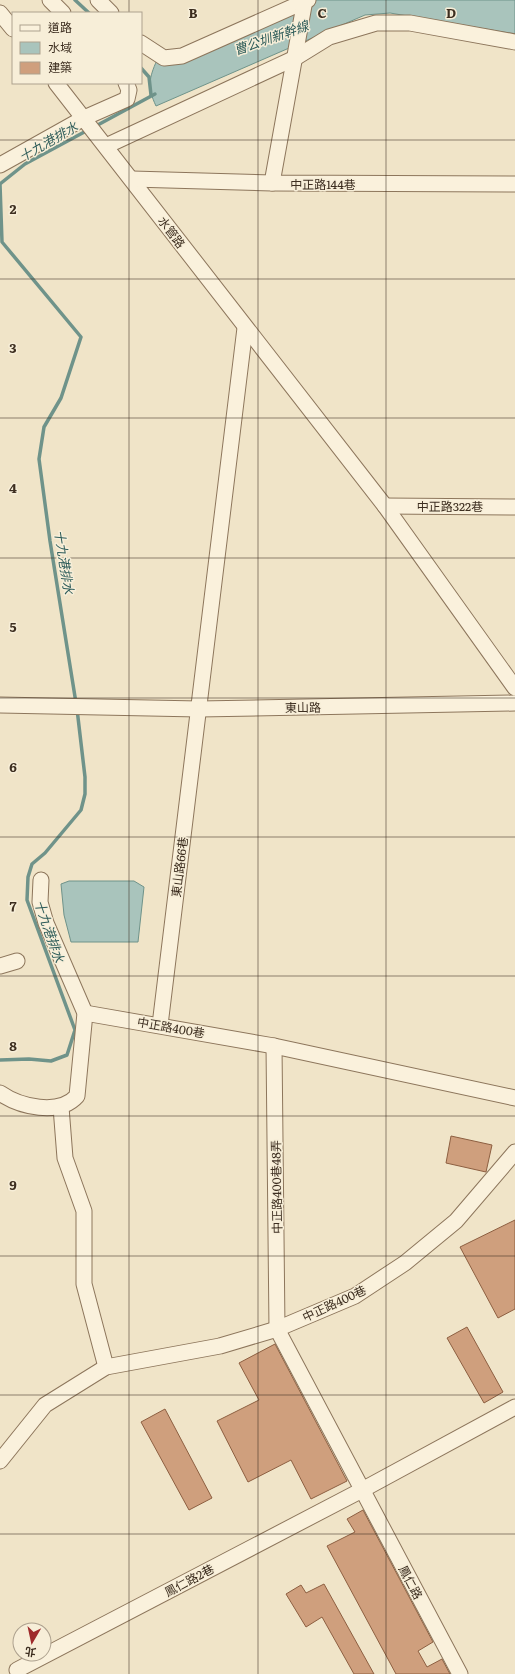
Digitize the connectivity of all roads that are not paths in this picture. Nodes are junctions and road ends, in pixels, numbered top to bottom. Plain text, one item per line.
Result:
1 (50, 0) edge
2 (98, 0) edge
3 (306, 0) edge
4 (62, 12) edge
5 (110, 12) edge
6 (0, 13) edge
7 (12, 28) edge
8 (515, 42) edge
9 (142, 44) edge
10 (295, 55) junction
11 (57, 84) edge
12 (126, 84) edge
13 (87, 120) junction
14 (106, 146) junction
15 (0, 165) edge
16 (132, 179) junction
17 (272, 183) junction
18 (515, 184) edge
19 (245, 328) junction
20 (385, 506) junction
21 (515, 507) edge
22 (515, 688) edge
23 (515, 703) edge
24 (0, 705) edge
25 (199, 710) junction
26 (41, 880) dead end
27 (17, 961) dead end
28 (0, 966) edge
29 (85, 1013) junction
30 (160, 1025) junction
31 (274, 1046) junction
32 (0, 1093) edge
33 (515, 1098) edge
34 (61, 1107) junction
35 (515, 1152) edge
36 (277, 1329) junction
37 (106, 1367) junction
38 (515, 1407) edge
39 (0, 1461) edge
40 (362, 1490) junction
41 (17, 1670) dead end
42 (460, 1674) edge

1 - 4 street
2 - 5 street
3 - 9 street
3 - 10 street
6 - 7 street
8 - 10 street
10 - 14 street
10 - 17 street
11 - 13 street, 水管路
12 - 13 street
13 - 14 street, 水管路
13 - 15 street
14 - 16 street, 水管路
16 - 17 street, 中正路144巷
16 - 19 street, 水管路
17 - 18 street, 中正路144巷
19 - 20 street, 水管路
19 - 25 street, 東山路66巷
20 - 21 street, 中正路322巷
20 - 22 street, 水管路
23 - 25 street, 東山路
24 - 25 street, 東山路
25 - 30 street, 東山路66巷
26 - 29 street
27 - 28 street
29 - 30 street, 中正路400巷
29 - 34 street
30 - 31 street, 中正路400巷
31 - 33 street, 中正路400巷
31 - 36 street, 中正路400巷48弄
32 - 34 street
34 - 37 street
35 - 36 street, 中正路400巷
36 - 37 street, 中正路400巷
36 - 40 street
37 - 39 street
38 - 40 street, 鳳仁路2巷
40 - 41 street, 鳳仁路2巷
40 - 42 street, 鳳仁路

